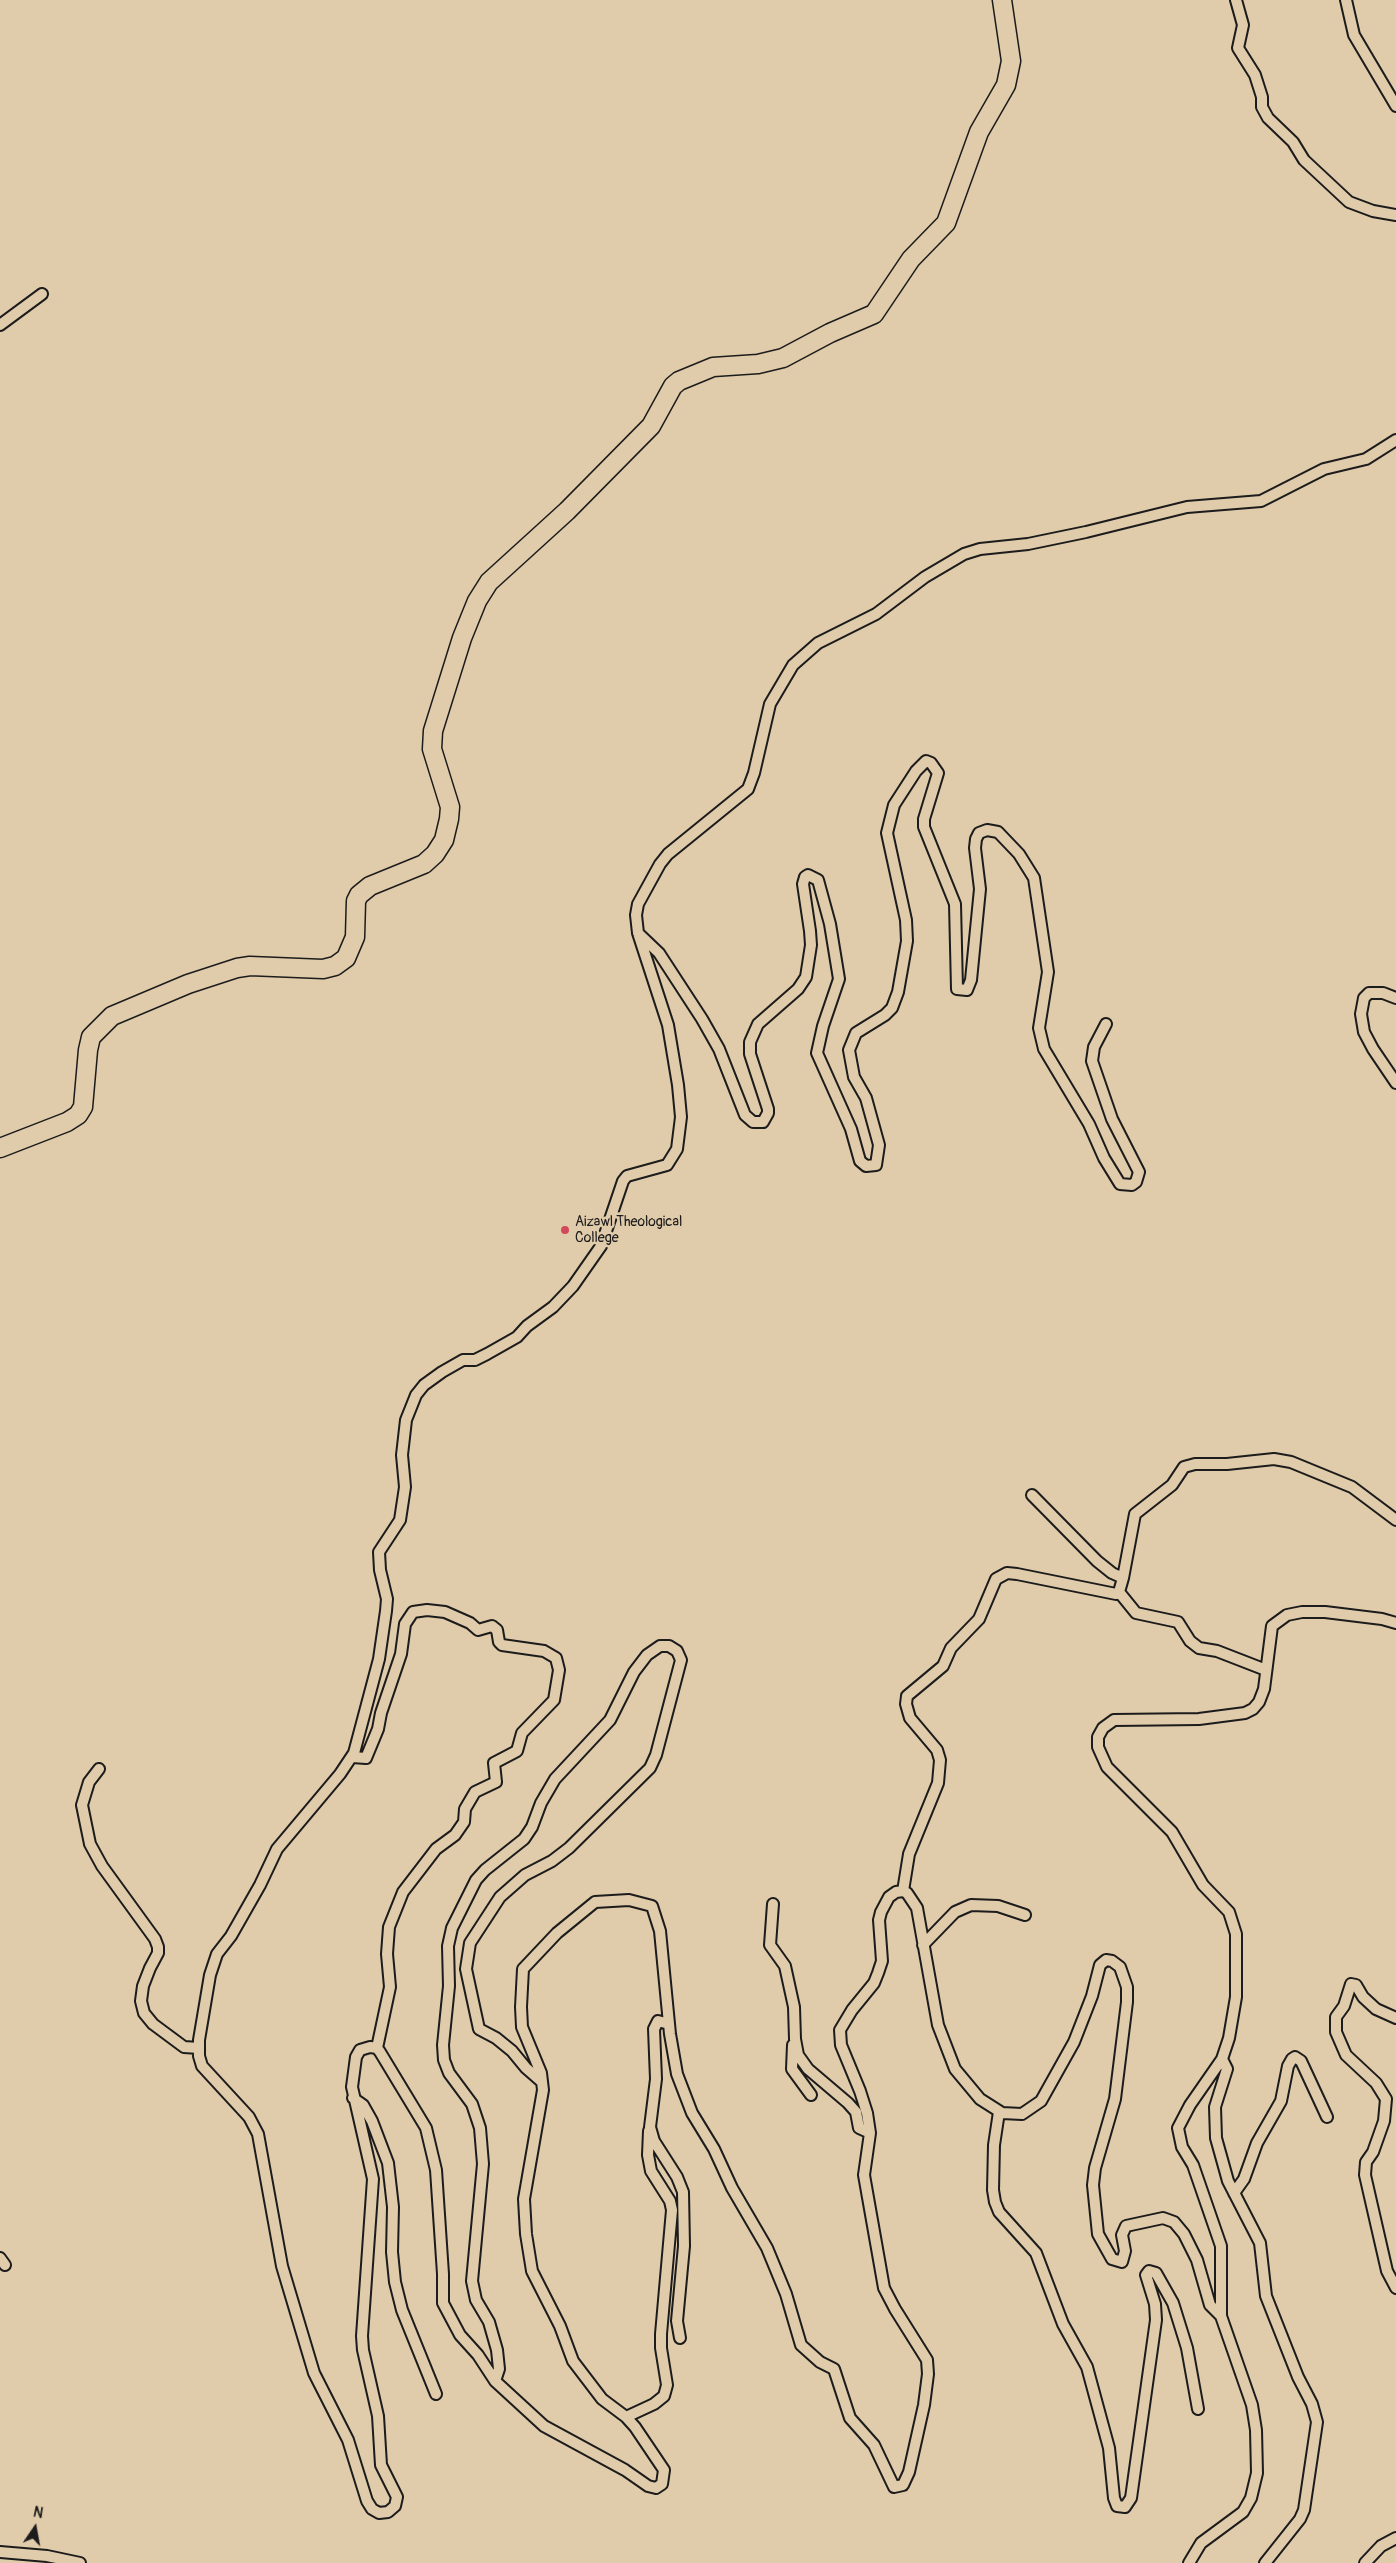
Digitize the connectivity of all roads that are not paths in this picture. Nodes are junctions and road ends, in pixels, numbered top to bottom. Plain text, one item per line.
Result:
1 (1002, 0) edge
2 (1236, 0) edge
3 (1346, 0) edge
4 (1396, 106) edge
5 (1396, 216) edge
6 (42, 294) dead end
7 (0, 325) edge
8 (1396, 440) edge
9 (638, 933) junction
10 (1396, 998) edge
11 (1106, 1024) dead end
12 (1396, 1083) edge
13 (0, 1148) edge
14 (1032, 1494) dead end
15 (1396, 1520) edge
16 (1123, 1578) junction
17 (1119, 1592) junction
18 (1396, 1623) edge
19 (1266, 1670) junction
20 (352, 1757) junction
21 (99, 1769) dead end
22 (903, 1891) junction
23 (773, 1904) dead end
24 (1025, 1915) dead end
25 (924, 1945) junction
26 (1396, 2018) edge
27 (669, 2024) junction
28 (795, 2039) junction
29 (199, 2048) junction
30 (377, 2048) junction
31 (1222, 2059) junction
32 (542, 2082) junction
33 (811, 2095) dead end
34 (353, 2098) junction
35 (999, 2112) junction
36 (1327, 2117) dead end
37 (650, 2127) junction
38 (870, 2133) junction
39 (1234, 2193) junction
40 (1396, 2288) edge
41 (1221, 2316) junction
42 (680, 2338) dead end
43 (495, 2381) junction
44 (436, 2394) dead end
45 (1198, 2409) dead end
46 (626, 2417) junction
47 (1396, 2538) edge
48 (0, 2552) edge
49 (80, 2563) edge
50 (1190, 2563) edge
51 (1265, 2563) edge
52 (1364, 2563) edge

1 - 13 highway
2 - 5 street
3 - 4 street
6 - 7 street
8 - 9 street
9 - 11 street
9 - 20 street
10 - 12 street
14 - 16 street
15 - 16 street
16 - 17 street
17 - 19 street
17 - 22 street
18 - 19 street
19 - 31 street
20 - 29 street
20 - 30 street
21 - 29 street
22 - 25 street
22 - 38 street
23 - 28 street
24 - 25 street
25 - 35 street
26 - 40 street
27 - 32 street
27 - 37 street
27 - 38 street
28 - 33 street
28 - 38 street
29 - 34 street
30 - 34 street
30 - 43 street
31 - 39 street
31 - 41 street
32 - 43 street
32 - 46 street
34 - 44 street
35 - 41 street
35 - 45 street
36 - 39 street
37 - 42 street
37 - 46 street
39 - 51 street
41 - 50 street
43 - 46 street
47 - 52 street
48 - 49 street

